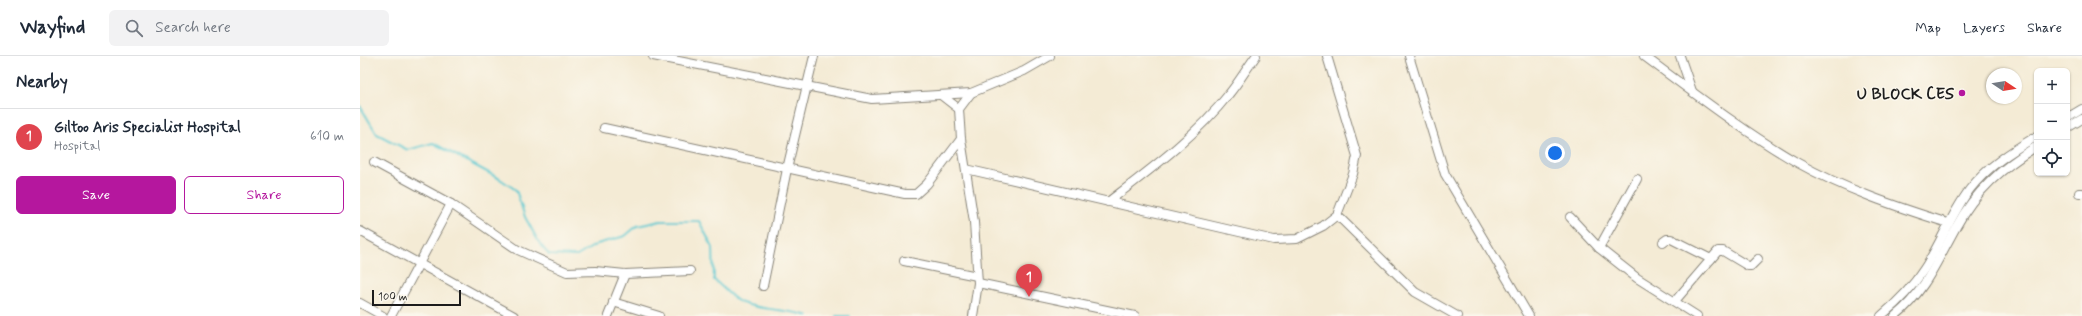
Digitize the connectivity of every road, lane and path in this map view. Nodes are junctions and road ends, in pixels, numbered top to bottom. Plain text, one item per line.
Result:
1 (653, 56) edge
2 (814, 56) edge
3 (1050, 56) edge
4 (1256, 56) edge
5 (1327, 56) edge
6 (1409, 56) edge
7 (1644, 56) edge
8 (1680, 56) edge
9 (807, 87) junction
10 (1692, 91) junction
11 (971, 93) junction
12 (941, 95) junction
13 (959, 109) junction
14 (2082, 109) edge
15 (2070, 116) edge
16 (2082, 119) edge
17 (2070, 126) edge
18 (604, 128) dead end
19 (2034, 138) edge
20 (961, 139) junction
21 (2034, 148) edge
22 (964, 154) junction
23 (946, 158) junction
24 (374, 162) dead end
25 (787, 169) junction
26 (966, 169) junction
27 (1637, 179) dead end
28 (1108, 202) junction
29 (451, 204) junction
30 (1336, 215) junction
31 (1570, 217) dead end
32 (1948, 223) junction
33 (360, 231) edge
34 (1663, 242) dead end
35 (1599, 248) junction
36 (1711, 259) junction
37 (1758, 259) dead end
38 (904, 261) dead end
39 (420, 263) junction
40 (690, 271) dead end
41 (625, 274) junction
42 (978, 279) junction
43 (763, 286) dead end
44 (1675, 301) junction
45 (613, 302) junction
46 (360, 303) edge
47 (383, 316) edge
48 (391, 316) edge
49 (514, 316) edge
50 (608, 316) edge
51 (659, 316) edge
52 (973, 316) edge
53 (1135, 316) edge
54 (1457, 316) edge
55 (1529, 316) edge
56 (1697, 316) edge
57 (1881, 316) edge
58 (1895, 316) edge

1 - 9 street
2 - 9 street
3 - 11 street
4 - 28 street
5 - 30 street
6 - 55 street
7 - 10 street
8 - 10 street
9 - 12 street
9 - 25 street
10 - 32 street
11 - 12 street
11 - 13 street
12 - 13 street
13 - 20 street
14 - 15 street
16 - 17 street
18 - 25 street
19 - 32 street
20 - 22 street
20 - 23 street
21 - 58 street
22 - 23 street
22 - 26 street
23 - 25 street
24 - 29 street
25 - 43 street
26 - 28 street
26 - 42 street
27 - 35 street
28 - 30 street
29 - 39 street
29 - 41 street
30 - 54 street
31 - 35 street
32 - 57 street
33 - 39 street
34 - 36 street
35 - 44 street
36 - 37 street
36 - 44 street
38 - 42 street
39 - 48 street
39 - 49 street
40 - 41 street
41 - 45 street
42 - 52 street
42 - 53 street
44 - 56 street
45 - 50 street
45 - 51 street
46 - 47 street

